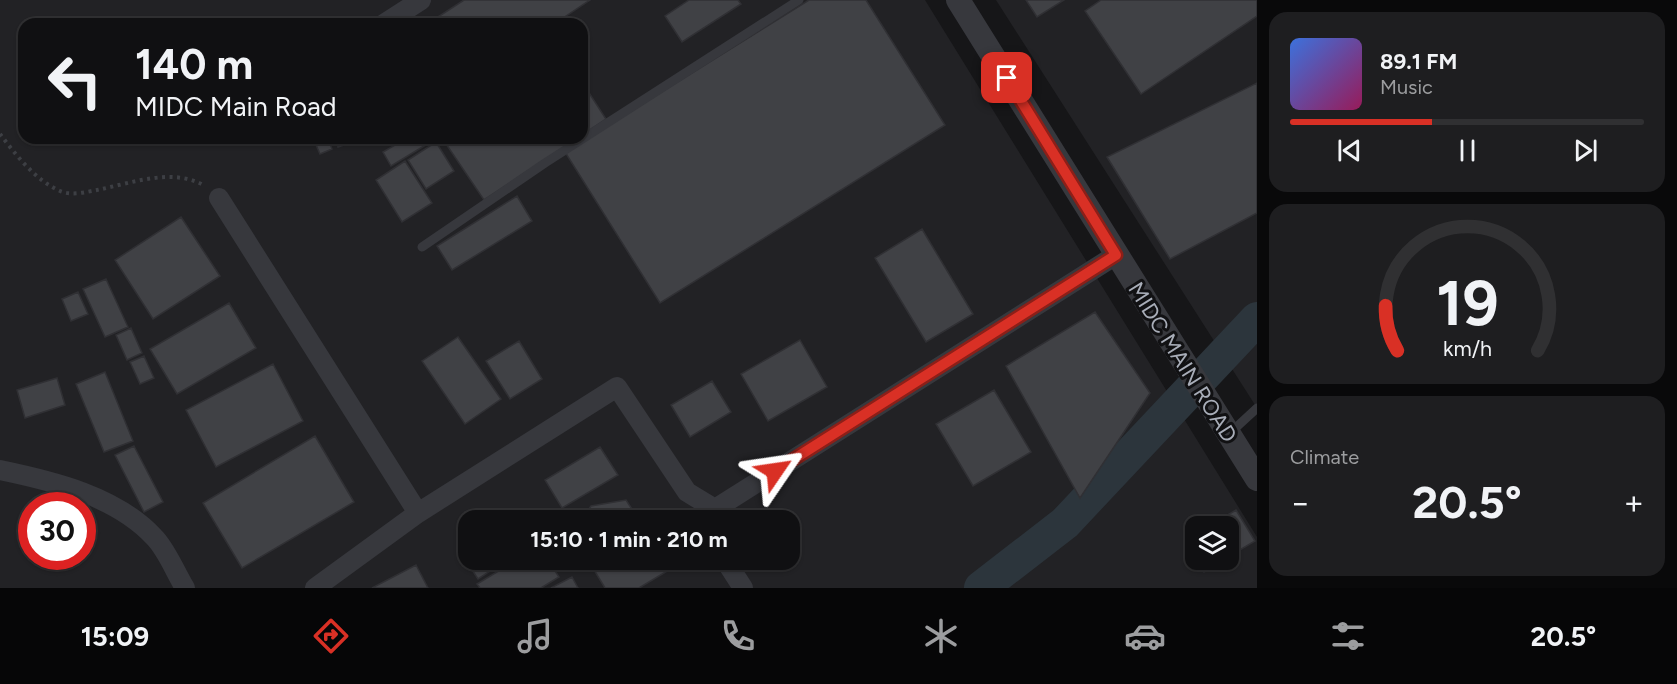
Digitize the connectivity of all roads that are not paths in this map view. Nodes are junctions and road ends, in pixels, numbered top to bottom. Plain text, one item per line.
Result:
1 (421, 0) edge
2 (799, 0) edge
3 (958, 0) edge
4 (393, 18) edge
5 (588, 135) edge
6 (575, 144) edge
7 (219, 198) road end
8 (422, 247) dead end
9 (1116, 255) junction
10 (1257, 408) edge
11 (1224, 426) junction
12 (0, 470) edge
13 (1257, 479) edge
14 (709, 510) edge
15 (723, 510) edge
16 (418, 513) junction
17 (731, 570) edge
18 (185, 588) edge
19 (315, 588) edge
20 (742, 588) edge

1 - 4 street
2 - 5 lane
3 - 9 street, MIDC MAIN ROAD
6 - 8 lane
7 - 16 street
9 - 11 street, MIDC MAIN ROAD
9 - 15 street
10 - 11 lane
11 - 13 street, MIDC MAIN ROAD
12 - 18 street
14 - 16 street
16 - 19 street
17 - 20 street

